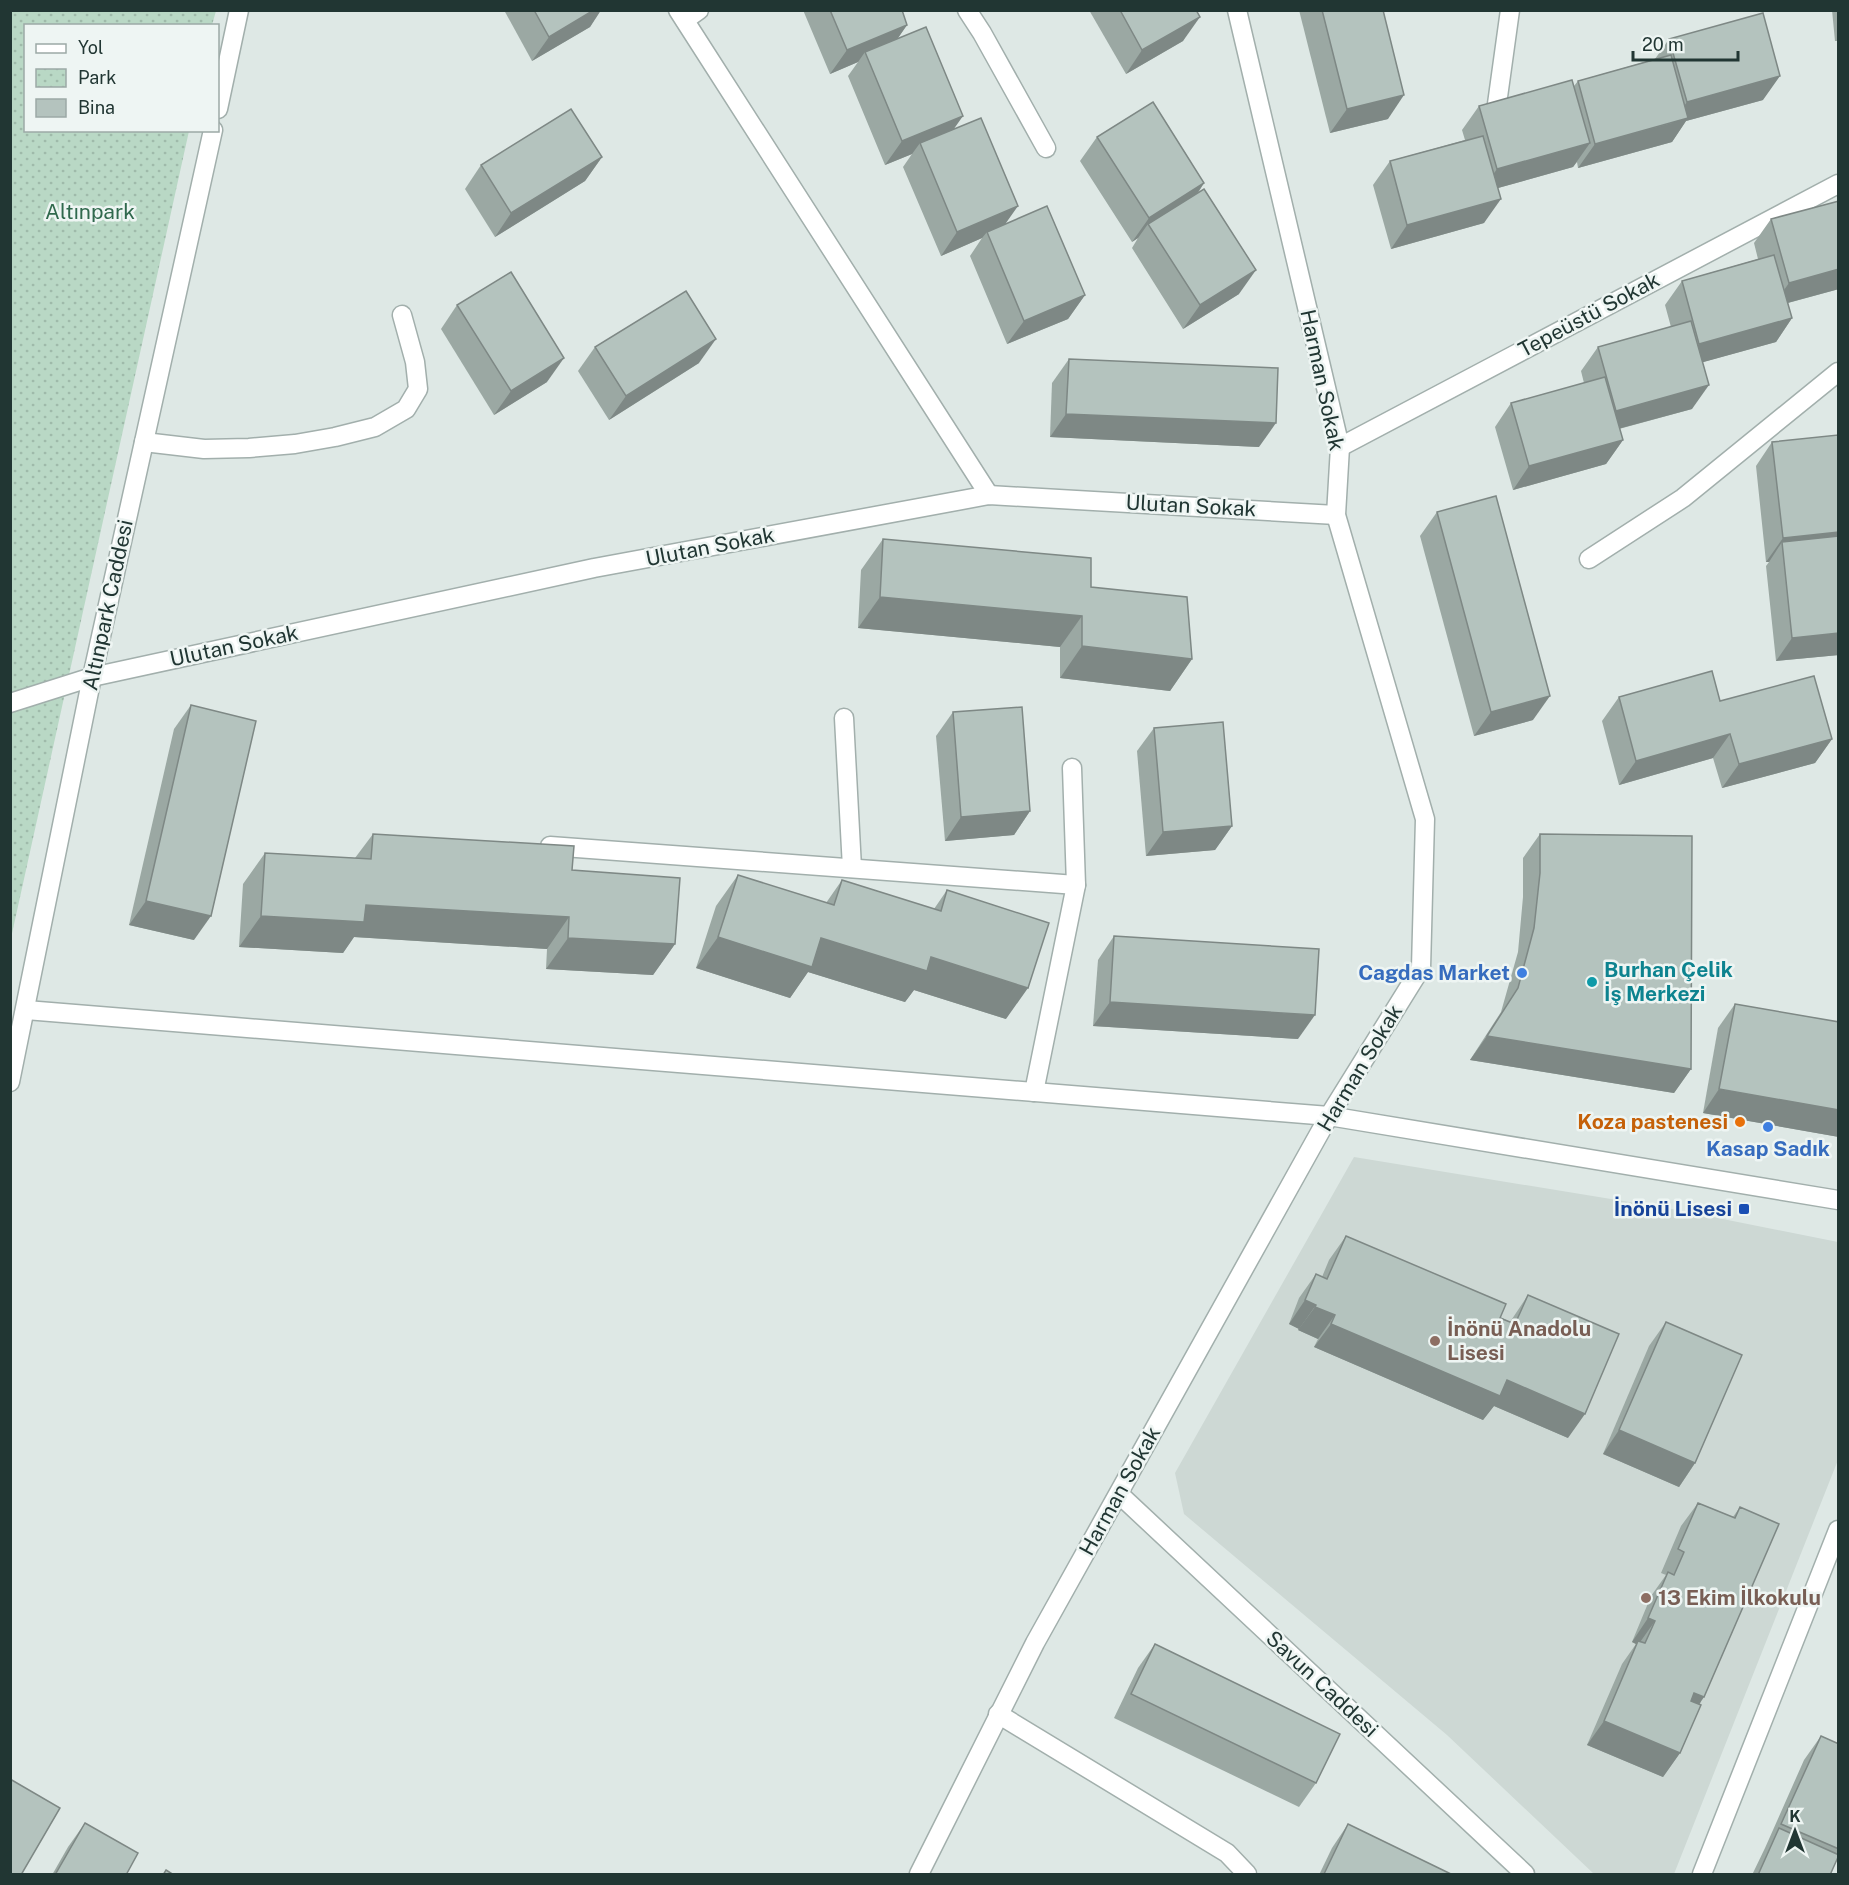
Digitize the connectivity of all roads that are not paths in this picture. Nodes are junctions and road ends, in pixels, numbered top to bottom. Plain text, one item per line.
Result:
1 (239, 10) edge
2 (967, 10) edge
3 (1237, 10) edge
4 (1510, 10) edge
5 (687, 14) edge
6 (219, 104) edge
7 (1497, 104) edge
8 (213, 132) edge
9 (1046, 148) dead end
10 (1839, 184) edge
11 (402, 315) dead end
12 (1839, 372) edge
13 (144, 442) junction
14 (1340, 447) junction
15 (989, 495) junction
16 (1336, 515) junction
17 (1589, 559) dead end
18 (92, 677) junction
19 (10, 703) edge
20 (844, 718) dead end
21 (1072, 768) dead end
22 (535, 845) edge
23 (852, 868) junction
24 (1076, 885) junction
25 (26, 1010) junction
26 (10, 1082) edge
27 (1034, 1092) junction
28 (1329, 1116) junction
29 (1839, 1200) edge
30 (1119, 1494) junction
31 (1839, 1530) edge
32 (998, 1714) junction
33 (919, 1875) edge
34 (1247, 1875) edge
35 (1525, 1875) edge
36 (1702, 1875) edge

1 - 6 street
2 - 9 street
3 - 14 street, Harman Sokak
4 - 7 street
5 - 15 street
8 - 13 street, Altınpark Caddesi
10 - 14 street, Tepeüstü Sokak
11 - 13 street
12 - 17 street
13 - 18 street, Altınpark Caddesi
14 - 16 street, Harman Sokak
15 - 16 street, Ulutan Sokak
15 - 18 street, Ulutan Sokak
16 - 28 street, Harman Sokak
18 - 19 street, Ulutan Sokak
18 - 25 street, Altınpark Caddesi
20 - 23 street
21 - 24 street
22 - 23 street
23 - 24 street
24 - 27 street
25 - 26 street, Altınpark Caddesi
25 - 27 street
27 - 28 street
28 - 29 street
28 - 30 street, Harman Sokak
30 - 32 street, Harman Sokak
30 - 35 street, Savun Caddesi
31 - 36 street
32 - 33 street, Harman Sokak
32 - 34 street

